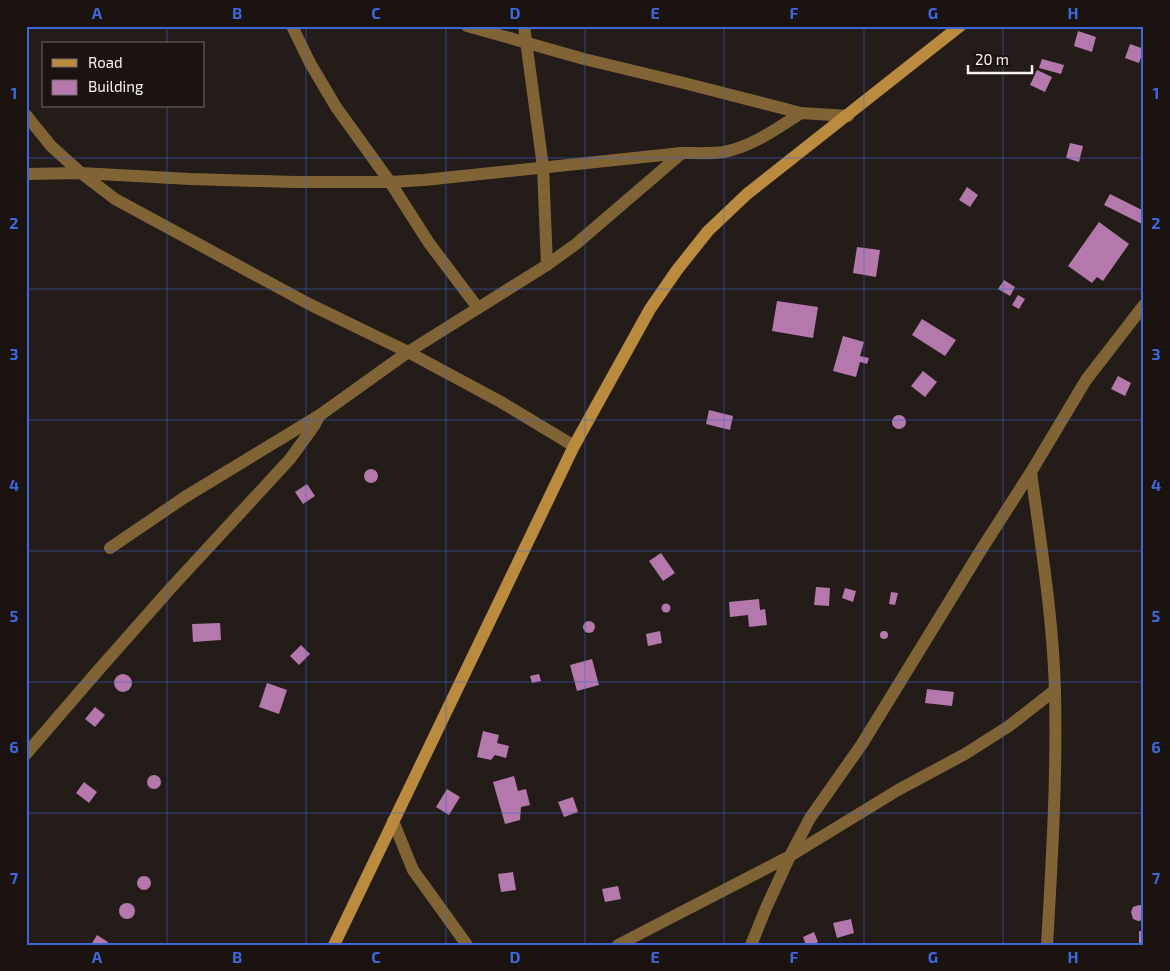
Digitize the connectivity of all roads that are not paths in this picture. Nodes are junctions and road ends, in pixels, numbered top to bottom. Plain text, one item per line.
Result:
1 (292, 26) edge
2 (467, 26) edge
3 (524, 26) edge
4 (960, 26) edge
5 (526, 42) junction
6 (801, 114) junction
7 (26, 115) edge
8 (848, 116) junction
9 (682, 153) junction
10 (543, 167) junction
11 (80, 173) junction
12 (26, 174) edge
13 (390, 182) junction
14 (548, 265) junction
15 (1144, 305) edge
16 (478, 308) junction
17 (408, 352) junction
18 (320, 414) junction
19 (574, 446) junction
20 (1031, 472) junction
21 (110, 548) dead end
22 (1055, 690) junction
23 (26, 754) edge
24 (392, 820) junction
25 (790, 856) junction
26 (334, 945) edge
27 (467, 945) edge
28 (618, 945) edge
29 (751, 945) edge
30 (1047, 945) edge

1 - 13 street
2 - 5 street
3 - 5 street
4 - 8 street
5 - 6 street
5 - 10 street
6 - 8 street
6 - 9 street
7 - 11 street
8 - 19 street
9 - 10 street
9 - 14 street
10 - 13 street
10 - 14 street
11 - 12 street
11 - 13 street
11 - 17 street
13 - 16 street
14 - 16 street
15 - 20 street
16 - 17 street
17 - 18 street
17 - 19 street
18 - 21 street
18 - 23 street
19 - 24 street
20 - 22 street
20 - 25 street
22 - 25 street
22 - 30 street
24 - 26 street
24 - 27 street
25 - 28 street
25 - 29 street

